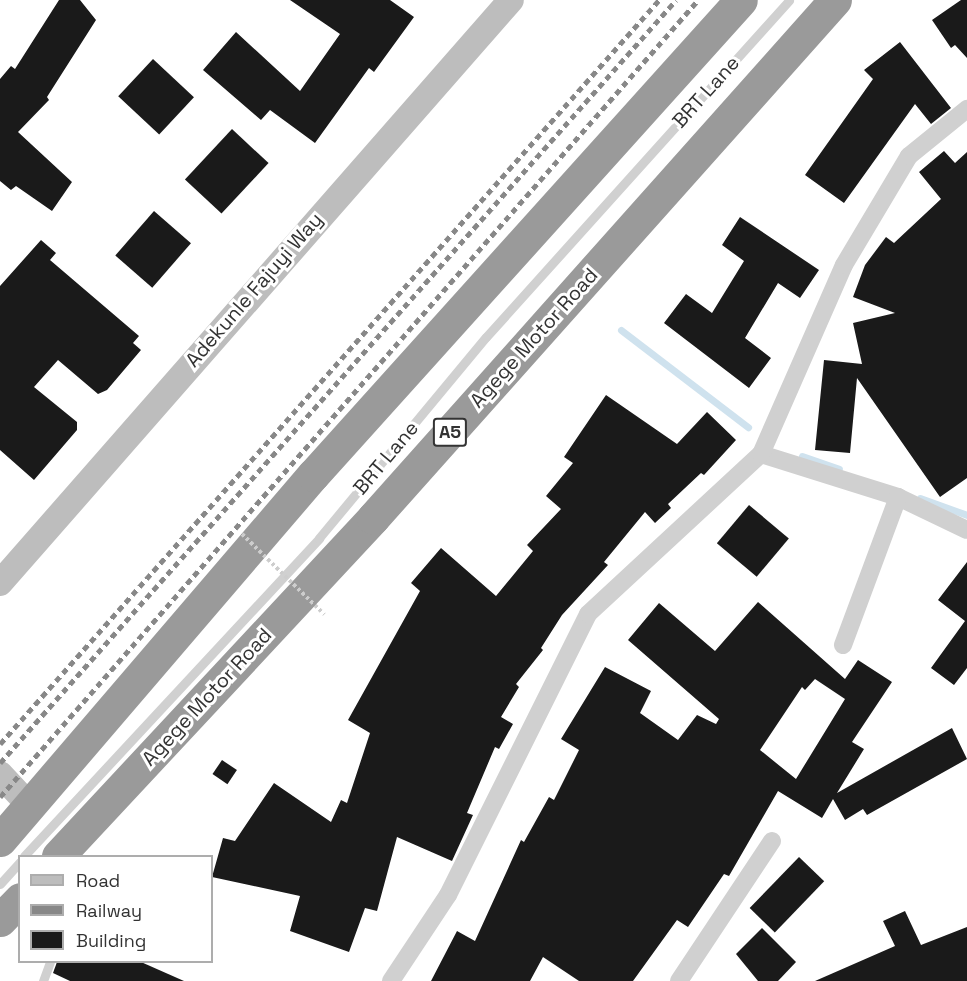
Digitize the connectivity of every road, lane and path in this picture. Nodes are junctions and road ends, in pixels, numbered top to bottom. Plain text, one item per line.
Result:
1 (511, 0) edge
2 (741, 0) edge
3 (789, 0) edge
4 (835, 0) edge
5 (967, 109) edge
6 (761, 454) junction
7 (898, 497) junction
8 (967, 530) edge
9 (242, 534) dead end
10 (0, 583) edge
11 (324, 614) dead end
12 (843, 645) dead end
13 (0, 774) edge
14 (31, 807) junction
15 (0, 840) edge
16 (772, 841) dead end
17 (25, 855) edge
18 (59, 855) edge
19 (18, 864) edge
20 (0, 884) edge
21 (18, 901) edge
22 (0, 920) edge
23 (50, 963) edge
24 (43, 981) edge
25 (391, 981) edge
26 (679, 981) edge

1 - 10 street, Adekunle Fajuyi Way
2 - 14 highway
3 - 17 lane, BRT Lane
4 - 18 highway, Agege Motor Road / A5
5 - 6 street
6 - 7 street
6 - 25 street
7 - 8 street
7 - 12 street
9 - 11 path, bridge
13 - 14 street
14 - 15 highway
16 - 26 street
19 - 20 lane
21 - 22 highway
23 - 24 lane

